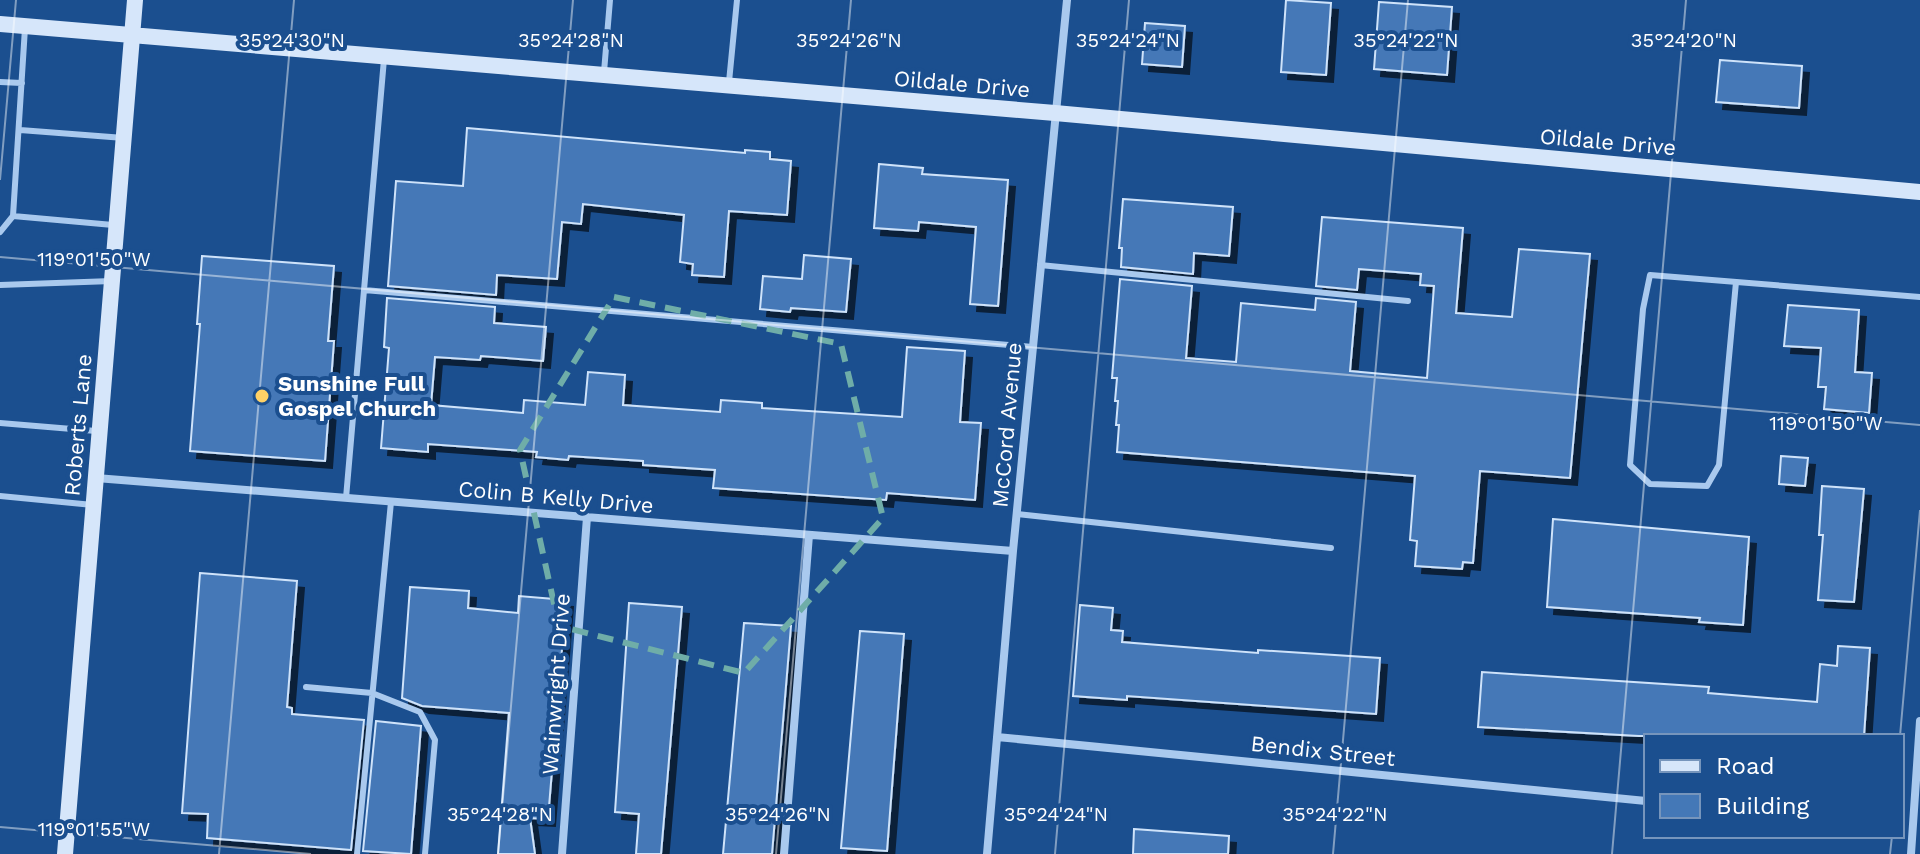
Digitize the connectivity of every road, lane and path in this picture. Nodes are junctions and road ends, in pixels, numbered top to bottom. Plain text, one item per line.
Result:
1 (135, 0) edge
2 (610, 0) edge
3 (737, 0) edge
4 (1067, 0) edge
5 (0, 24) edge
6 (25, 26) junction
7 (132, 36) junction
8 (384, 57) junction
9 (604, 75) junction
10 (0, 82) edge
11 (22, 83) junction
12 (729, 86) junction
13 (1055, 113) junction
14 (20, 130) junction
15 (124, 138) junction
16 (1920, 192) edge
17 (13, 216) junction
18 (117, 225) junction
19 (0, 232) edge
20 (1040, 265) junction
21 (112, 281) junction
22 (1736, 282) junction
23 (0, 285) edge
24 (364, 290) junction
25 (1920, 297) edge
26 (1408, 301) dead end
27 (1033, 347) junction
28 (0, 423) edge
29 (100, 431) junction
30 (96, 478) junction
31 (0, 496) edge
32 (346, 498) junction
33 (391, 502) junction
34 (93, 505) junction
35 (1017, 514) junction
36 (587, 517) junction
37 (809, 535) junction
38 (1331, 548) dead end
39 (1013, 551) junction
40 (306, 687) dead end
41 (372, 693) junction
42 (1920, 721) edge
43 (997, 737) junction
44 (1644, 801) edge
45 (1904, 826) edge
46 (1913, 827) junction
47 (65, 854) edge
48 (357, 854) edge
49 (425, 854) edge
50 (562, 854) edge
51 (784, 854) edge
52 (987, 854) edge
53 (1911, 854) edge

1 - 7 street, Roberts Lane
2 - 9 lane
3 - 12 lane
4 - 13 street, McCord Avenue
5 - 6 street, Oildale Drive
6 - 7 street, Oildale Drive
6 - 11 lane
7 - 8 street, Oildale Drive
7 - 15 street, Roberts Lane
8 - 9 street, Oildale Drive
8 - 24 lane
9 - 12 street, Oildale Drive
10 - 11 lane
11 - 14 lane
12 - 13 street, Oildale Drive
13 - 16 street, Oildale Drive
13 - 20 street, McCord Avenue
14 - 15 lane
14 - 17 lane
15 - 18 street, Roberts Lane
17 - 18 lane
17 - 19 lane
18 - 21 street, Roberts Lane
20 - 26 lane
20 - 27 street, McCord Avenue
21 - 23 lane
21 - 29 street, Roberts Lane
22 - 22 lane
22 - 25 lane
24 - 27 lane
24 - 32 lane
27 - 35 street, McCord Avenue
28 - 29 lane
29 - 30 street, Roberts Lane
30 - 32 street, Colin B Kelly Drive
30 - 34 street, Roberts Lane
31 - 34 lane
32 - 33 street, Colin B Kelly Drive
33 - 36 street, Colin B Kelly Drive
33 - 41 lane
34 - 47 street, Roberts Lane
35 - 38 lane
35 - 39 street, McCord Avenue
36 - 37 street, Colin B Kelly Drive
36 - 50 street, Wainwright Drive
37 - 39 street, Colin B Kelly Drive
37 - 51 street
39 - 43 street, McCord Avenue
40 - 41 lane
41 - 48 lane
41 - 49 lane
42 - 46 street
43 - 44 street, Bendix Street
43 - 52 street, McCord Avenue
45 - 46 street
46 - 53 street

